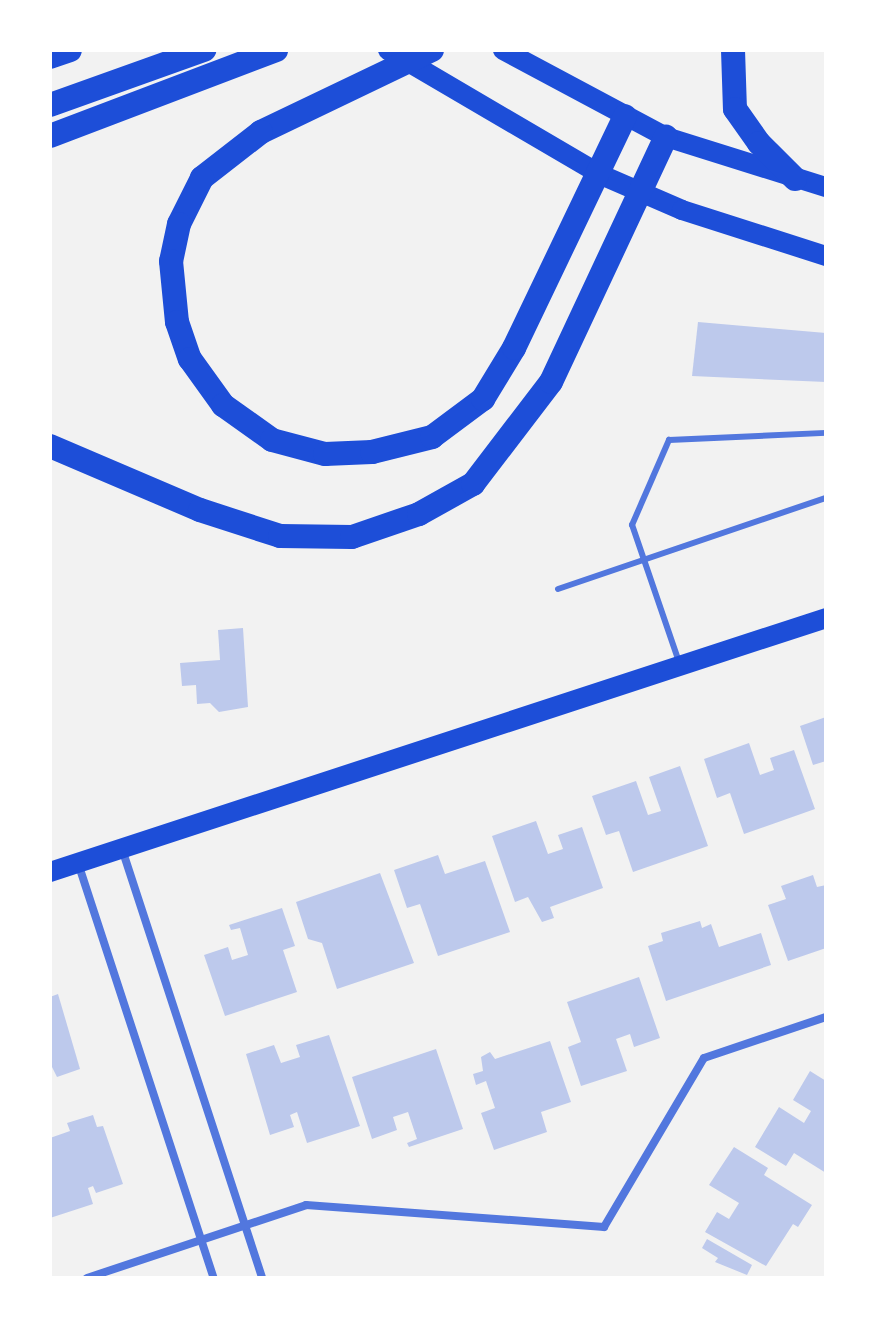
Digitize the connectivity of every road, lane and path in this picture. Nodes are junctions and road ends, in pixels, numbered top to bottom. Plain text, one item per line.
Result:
1 (70, 50) edge
2 (204, 50) edge
3 (276, 50) edge
4 (388, 50) edge
5 (432, 50) edge
6 (503, 50) edge
7 (733, 50) edge
8 (50, 57) edge
9 (50, 105) edge
10 (625, 116) junction
11 (50, 136) edge
12 (666, 137) junction
13 (599, 174) junction
14 (795, 179) junction
15 (826, 187) edge
16 (640, 192) junction
17 (826, 256) edge
18 (826, 433) edge
19 (50, 446) edge
20 (826, 498) edge
21 (644, 560) junction
22 (558, 589) dead end
23 (826, 618) edge
24 (680, 666) junction
25 (122, 849) junction
26 (78, 862) junction
27 (50, 872) edge
28 (826, 1017) edge
29 (245, 1225) junction
30 (201, 1239) junction
31 (87, 1278) edge
32 (214, 1278) edge
33 (262, 1278) edge

1 - 8 highway
2 - 9 highway
3 - 11 highway
4 - 13 main road
5 - 13 highway
6 - 10 main road
7 - 14 highway
10 - 12 main road
10 - 13 highway
12 - 14 main road
12 - 16 highway
13 - 16 main road
14 - 15 main road
16 - 17 main road
16 - 19 highway
18 - 21 lane
20 - 21 lane
21 - 22 lane
21 - 24 lane
23 - 24 main road
24 - 25 main road
25 - 26 main road
25 - 29 street
26 - 27 main road
26 - 30 street
28 - 29 street
29 - 30 street
29 - 33 street
30 - 31 street
30 - 32 street

